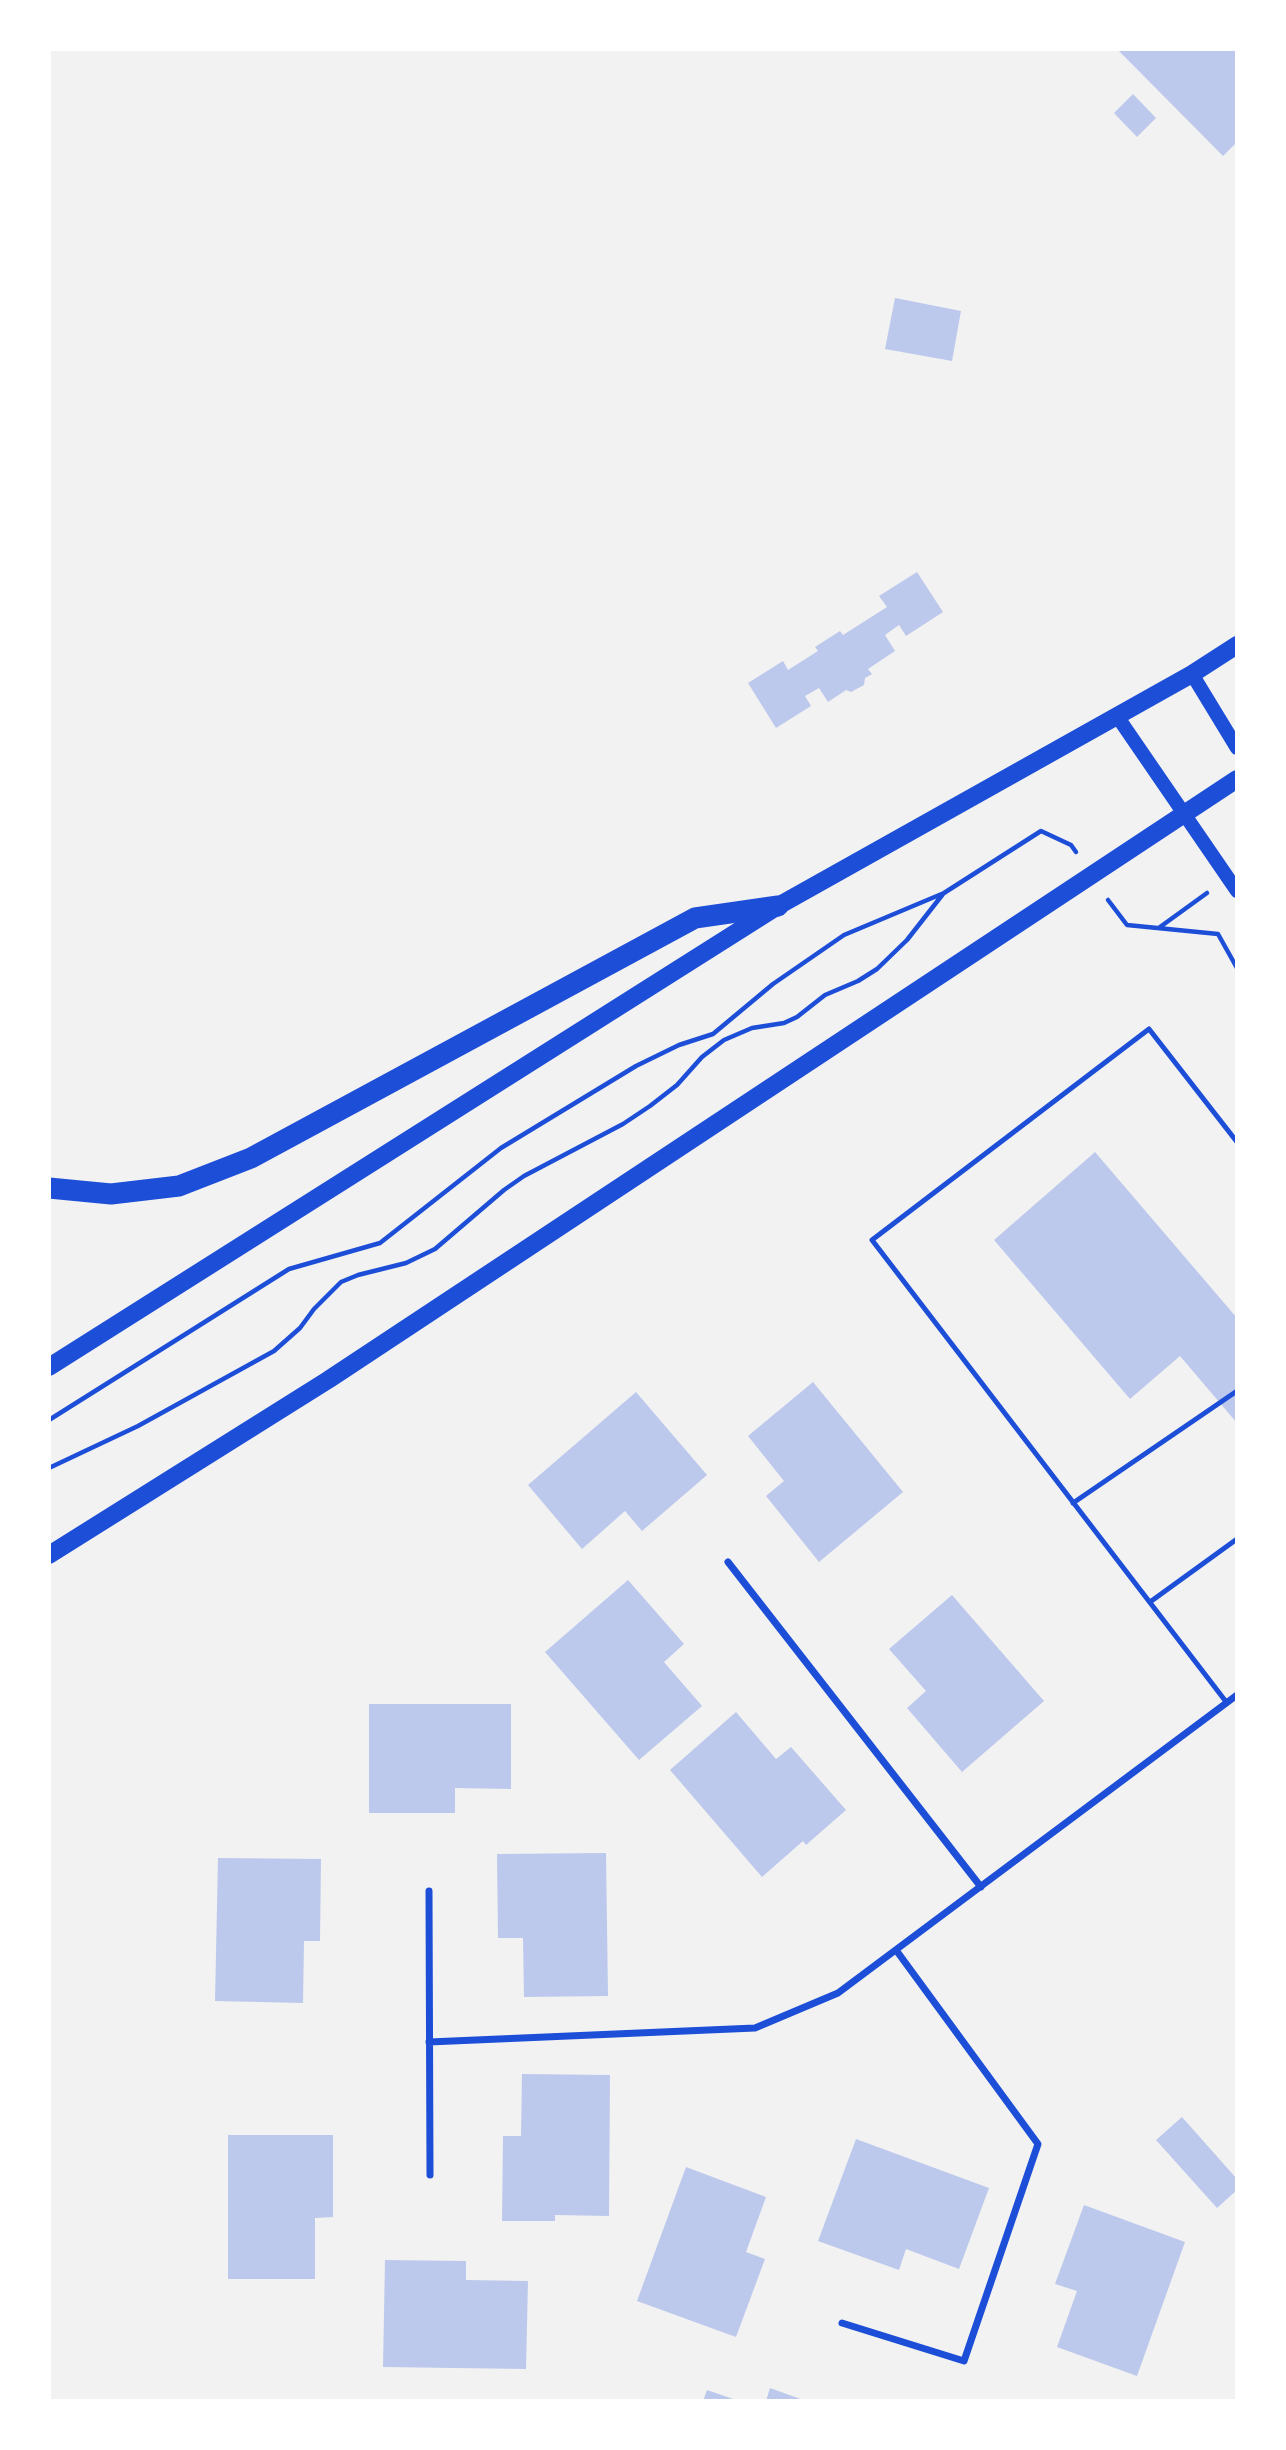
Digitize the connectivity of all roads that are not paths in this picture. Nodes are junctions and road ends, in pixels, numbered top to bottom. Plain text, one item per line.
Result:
1 (1237, 645) edge
2 (1192, 674) junction
3 (1117, 716) junction
4 (1237, 748) edge
5 (1237, 779) edge
6 (1184, 814) junction
7 (1237, 891) edge
8 (778, 906) junction
9 (1237, 1142) edge
10 (49, 1188) edge
11 (49, 1367) edge
12 (1237, 1391) edge
13 (1073, 1503) junction
14 (1237, 1539) edge
15 (49, 1555) edge
16 (728, 1562) dead end
17 (1150, 1602) junction
18 (1237, 1695) edge
19 (1227, 1703) junction
20 (981, 1887) junction
21 (429, 1891) dead end
22 (895, 1950) junction
23 (429, 2042) junction
24 (430, 2175) dead end
25 (842, 2323) dead end

1 - 2 main road
2 - 3 main road
2 - 4 main road
3 - 6 main road
3 - 8 main road
5 - 6 main road
6 - 7 main road
6 - 15 main road
8 - 10 highway
8 - 11 main road
9 - 13 lane
12 - 13 lane
13 - 17 lane
14 - 17 lane
16 - 20 street
17 - 19 lane
18 - 19 street
19 - 20 street
20 - 22 street
21 - 23 street
22 - 23 street
22 - 25 street
23 - 24 street

